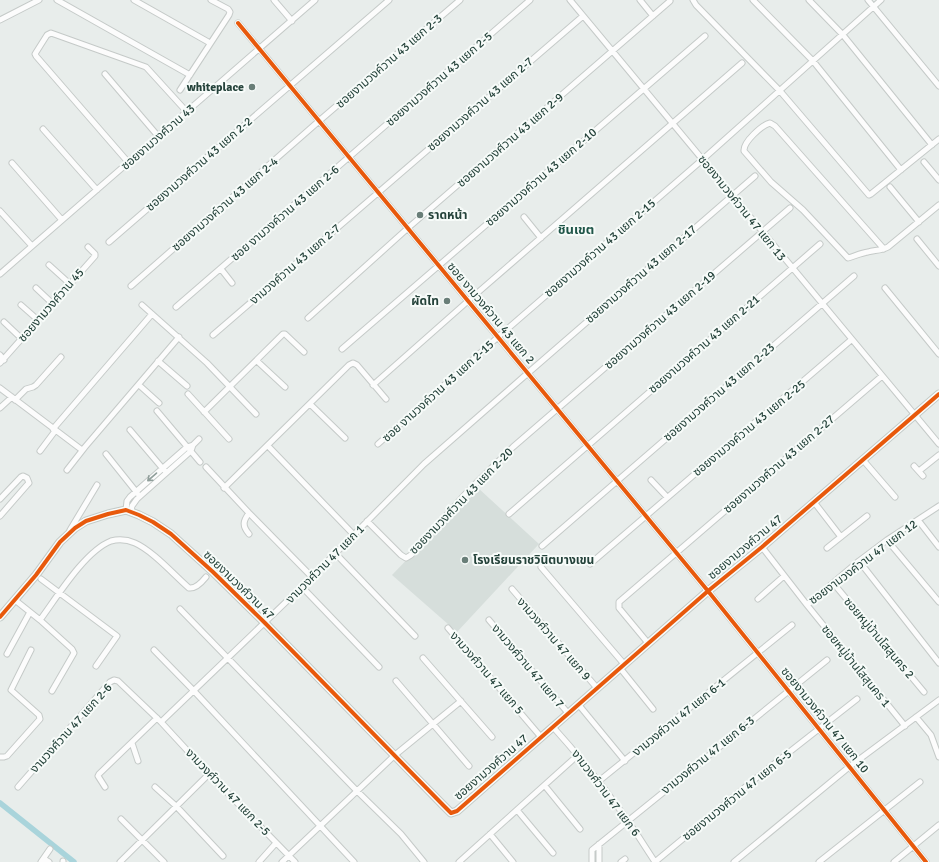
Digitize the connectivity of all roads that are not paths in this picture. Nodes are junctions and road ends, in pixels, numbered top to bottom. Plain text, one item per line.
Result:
1 (39, 0) edge
2 (57, 0) edge
3 (134, 0) edge
4 (211, 0) edge
5 (274, 0) edge
6 (315, 0) edge
7 (388, 0) edge
8 (460, 0) edge
9 (530, 0) edge
10 (570, 0) edge
11 (640, 0) edge
12 (693, 0) edge
13 (753, 0) edge
14 (810, 0) edge
15 (868, 0) edge
16 (881, 0) edge
17 (670, 1) dead end
18 (874, 6) junction
19 (583, 16) junction
20 (653, 16) junction
21 (0, 20) edge
22 (292, 20) junction
23 (238, 23) dead end
24 (843, 35) junction
25 (705, 36) dead end
26 (210, 43) junction
27 (259, 49) junction
28 (613, 51) junction
29 (813, 62) junction
30 (742, 64) dead end
31 (105, 74) dead end
32 (190, 75) junction
33 (290, 86) junction
34 (939, 86) edge
35 (644, 88) junction
36 (180, 90) dead end
37 (780, 91) junction
38 (187, 112) junction
39 (319, 121) junction
40 (673, 124) junction
41 (43, 129) dead end
42 (158, 136) junction
43 (939, 139) edge
44 (932, 145) junction
45 (349, 157) junction
46 (702, 160) junction
47 (128, 162) junction
48 (924, 162) dead end
49 (12, 163) dead end
50 (901, 170) junction
51 (755, 176) dead end
52 (939, 180) edge
53 (890, 187) dead end
54 (97, 190) junction
55 (378, 192) junction
56 (732, 195) junction
57 (939, 205) edge
58 (790, 208) dead end
59 (0, 211) edge
60 (524, 217) dead end
61 (62, 220) junction
62 (919, 222) junction
63 (408, 228) junction
64 (762, 232) junction
65 (541, 238) junction
66 (917, 239) dead end
67 (109, 242) dead end
68 (820, 244) dead end
69 (32, 246) junction
70 (88, 247) dead end
71 (884, 249) junction
72 (49, 265) dead end
73 (438, 265) junction
74 (939, 266) edge
75 (221, 269) junction
76 (792, 269) junction
77 (0, 274) edge
78 (854, 276) dead end
79 (232, 283) dead end
80 (70, 284) junction
81 (131, 286) dead end
82 (36, 288) dead end
83 (885, 288) dead end
84 (468, 301) junction
85 (53, 304) junction
86 (822, 304) junction
87 (20, 305) dead end
88 (142, 305) dead end
89 (176, 307) dead end
90 (152, 314) junction
91 (308, 318) dead end
92 (38, 320) junction
93 (4, 322) dead end
94 (213, 335) dead end
95 (179, 337) junction
96 (498, 337) junction
97 (22, 339) junction
98 (851, 340) junction
99 (342, 349) dead end
100 (304, 352) dead end
101 (939, 354) edge
102 (0, 355) edge
103 (61, 357) dead end
104 (257, 361) junction
105 (2, 362) edge
106 (158, 362) junction
107 (528, 373) junction
108 (882, 376) junction
109 (139, 385) junction
110 (373, 385) junction
111 (187, 386) dead end
112 (231, 386) junction
113 (285, 386) dead end
114 (0, 388) edge
115 (188, 394) dead end
116 (939, 394) edge
117 (13, 399) junction
118 (386, 399) dead end
119 (159, 403) dead end
120 (310, 404) junction
121 (0, 408) edge
122 (558, 409) junction
123 (157, 411) dead end
124 (204, 412) junction
125 (256, 414) dead end
126 (915, 415) junction
127 (54, 430) junction
128 (130, 430) dead end
129 (229, 438) dead end
130 (345, 438) dead end
131 (199, 439) dead end
132 (378, 444) dead end
133 (939, 444) edge
134 (588, 445) junction
135 (268, 446) junction
136 (189, 449) junction
137 (82, 450) junction
138 (40, 451) dead end
139 (106, 454) dead end
140 (939, 455) edge
141 (863, 460) junction
142 (200, 462) dead end
143 (914, 466) dead end
144 (206, 467) dead end
145 (162, 468) junction
146 (67, 470) dead end
147 (919, 471) junction
148 (166, 473) junction
149 (923, 476) dead end
150 (652, 480) dead end
151 (617, 481) junction
152 (97, 485) dead end
153 (224, 488) junction
154 (136, 491) junction
155 (140, 496) junction
156 (667, 497) junction
157 (895, 497) dead end
158 (0, 499) edge
159 (814, 502) junction
160 (939, 506) edge
161 (128, 511) junction
162 (249, 513) junction
163 (509, 514) dead end
164 (0, 516) edge
165 (646, 516) junction
166 (867, 516) dead end
167 (918, 520) junction
168 (367, 521) junction
169 (249, 534) dead end
170 (67, 535) junction
171 (354, 535) junction
172 (841, 537) junction
173 (888, 540) junction
174 (542, 546) dead end
175 (762, 547) junction
176 (939, 547) edge
177 (827, 548) dead end
178 (677, 553) junction
179 (336, 554) junction
180 (858, 561) junction
181 (590, 564) dead end
182 (541, 567) dead end
183 (784, 576) junction
184 (206, 577) dead end
185 (312, 577) junction
186 (41, 579) dead end
187 (834, 584) junction
188 (302, 587) junction
189 (512, 589) dead end
190 (708, 591) junction
191 (60, 593) junction
192 (758, 599) dead end
193 (15, 600) junction
194 (939, 602) edge
195 (807, 605) junction
196 (180, 609) dead end
197 (30, 612) junction
198 (0, 617) edge
199 (40, 620) junction
200 (489, 620) dead end
201 (264, 622) junction
202 (792, 625) dead end
203 (448, 628) dead end
204 (415, 636) dead end
205 (648, 643) junction
206 (31, 650) dead end
207 (154, 650) dead end
208 (758, 653) junction
209 (7, 654) dead end
210 (228, 658) junction
211 (423, 658) dead end
212 (827, 660) dead end
213 (939, 663) edge
214 (96, 666) dead end
215 (379, 666) dead end
216 (622, 666) junction
217 (396, 682) dead end
218 (597, 688) junction
219 (52, 691) dead end
220 (194, 691) junction
221 (789, 691) junction
222 (924, 692) dead end
223 (858, 699) dead end
224 (939, 700) edge
225 (461, 701) junction
226 (578, 704) junction
227 (653, 709) dead end
228 (568, 713) junction
229 (916, 717) junction
230 (159, 720) junction
231 (433, 724) junction
232 (905, 726) junction
233 (553, 727) junction
234 (818, 728) junction
235 (492, 737) dead end
236 (541, 737) junction
237 (132, 743) junction
238 (395, 755) junction
239 (578, 755) junction
240 (0, 756) edge
241 (939, 757) edge
242 (138, 760) dead end
243 (625, 760) junction
244 (469, 766) dead end
245 (850, 767) junction
246 (209, 774) junction
247 (599, 781) junction
248 (920, 782) dead end
249 (544, 786) junction
250 (18, 787) dead end
251 (105, 787) dead end
252 (155, 787) dead end
253 (357, 791) junction
254 (176, 806) junction
255 (517, 810) junction
256 (885, 810) junction
257 (121, 819) dead end
258 (627, 820) junction
259 (939, 825) edge
260 (319, 826) junction
261 (580, 829) dead end
262 (490, 834) junction
263 (142, 840) junction
264 (276, 843) junction
265 (599, 844) junction
266 (913, 846) junction
267 (50, 848) dead end
268 (553, 853) dead end
269 (288, 855) junction
270 (223, 856) dead end
271 (42, 860) edge
272 (461, 861) edge
273 (49, 862) edge
274 (120, 862) edge
275 (164, 862) edge
276 (259, 862) edge
277 (282, 862) edge
278 (294, 862) edge
279 (354, 862) edge
280 (424, 862) edge
281 (513, 862) edge
282 (592, 862) edge
283 (599, 862) edge
284 (655, 862) edge
285 (734, 862) edge
286 (820, 862) edge
287 (894, 862) edge
288 (926, 862) edge

1 - 21 street
2 - 32 street
3 - 26 street
4 - 26 street
5 - 22 street
6 - 22 street, ซอยงามวงศ์วาน 43
7 - 33 street, ซอยงามวงศ์วาน 43 แยก 2-2
8 - 39 street, ซอยงามวงค์วาน 43 แยก 2-3
9 - 45 street, ซอยงามวงศ์วาน 43 แยก 2-5
10 - 19 street, ซอยงามวงค์วาน 47 แยก 13
11 - 20 street
12 - 37 street
13 - 29 street
14 - 24 street
15 - 18 street
16 - 18 street, ซอยงามวงค์วาน 43 แยก 2-15
17 - 20 street, ซอยงามวงศ์วาน 43 แยก 2-9
18 - 24 street, ซอยงามวงค์วาน 43 แยก 2-15
18 - 34 street
19 - 28 street, ซอยงามวงค์วาน 47 แยก 13
19 - 55 street, ซอยงามวงศ์วาน 43 แยก 2-7
20 - 28 street, ซอยงามวงศ์วาน 43 แยก 2-9
22 - 27 street, ซอยงามวงศ์วาน 43
23 - 27 street, ซอย งามวงค์วาน 43 แยก 2
24 - 29 street, ซอยงามวงค์วาน 43 แยก 2-15
24 - 44 street
25 - 35 street, ซอยงามวงค์วาน 43 แยก 2-10
26 - 32 street
27 - 33 street, ซอย งามวงค์วาน 43 แยก 2
27 - 38 street, ซอยงามวงศ์วาน 43
28 - 35 street, ซอยงามวงค์วาน 47 แยก 13
28 - 63 street, ซอยงามวงศ์วาน 43 แยก 2-9
29 - 37 street, ซอยงามวงค์วาน 43 แยก 2-15
29 - 50 street
30 - 40 street
31 - 42 street
32 - 36 street
33 - 39 street, ซอย งามวงค์วาน 43 แยก 2
33 - 67 street, ซอยงามวงศ์วาน 43 แยก 2-2
35 - 40 street, ซอยงามวงค์วาน 47 แยก 13
35 - 73 street, ซอยงามวงค์วาน 43 แยก 2-10
37 - 46 street, ซอยงามวงค์วาน 43 แยก 2-15
37 - 50 street
38 - 42 street, ซอยงามวงศ์วาน 43
38 - 47 street
39 - 45 street, ซอย งามวงค์วาน 43 แยก 2
39 - 81 street, ซอยงามวงค์วาน 43 แยก 2-4
40 - 46 street, ซอยงามวงค์วาน 47 แยก 13
40 - 65 street
41 - 54 street
42 - 47 street, ซอยงามวงศ์วาน 43
43 - 44 street
44 - 50 street
45 - 55 street, ซอย งามวงค์วาน 43 แยก 2
45 - 75 street, ซอย งามวงค์วาน 43 แยก 2-6
46 - 56 street, ซอยงามวงค์วาน 47 แยก 13
46 - 96 street, ซอยงามวงค์วาน 43 แยก 2-15
47 - 54 street, ซอยงามวงศ์วาน 43
48 - 52 street
49 - 61 street
51 - 56 street, ซอยงามวงศ์วาน 43 แยก 2-17
53 - 62 street
54 - 61 street, ซอยงามวงศ์วาน 43
55 - 63 street, ซอย งามวงค์วาน 43 แยก 2
55 - 94 street, งามวงศ์วาน 43 แยก 2-7
56 - 64 street, ซอยงามวงค์วาน 47 แยก 13
56 - 107 street, ซอยงามวงศ์วาน 43 แยก 2-17
57 - 62 street
58 - 64 street, ซอยงามวงศ์วาน 43 แยก 2-19
59 - 69 street
60 - 65 street
61 - 69 street, ซอยงามวงศ์วาน 43
62 - 71 street
63 - 73 street, ซอย งามวงค์วาน 43 แยก 2
63 - 91 street, ซอยงามวงศ์วาน 43 แยก 2-9
64 - 76 street, ซอยงามวงค์วาน 47 แยก 13
64 - 122 street, ซอยงามวงศ์วาน 43 แยก 2-19
65 - 84 street
66 - 74 street
68 - 76 street, ซอยงามวงศ์วาน 43 แยก 2-21
69 - 77 street, ซอยงามวงศ์วาน 43
70 - 80 street, ซอยงามวงศ์วาน 45
71 - 71 street
72 - 80 street
73 - 84 street, ซอย งามวงค์วาน 43 แยก 2
73 - 99 street, ซอยงามวงค์วาน 43 แยก 2-10
75 - 79 street, ซอย งามวงค์วาน 43 แยก 2-6
75 - 89 street, ซอย งามวงค์วาน 43 แยก 2-6
76 - 86 street, ซอยงามวงค์วาน 47 แยก 13
76 - 134 street, ซอยงามวงศ์วาน 43 แยก 2-21
78 - 86 street, ซอยงามวงศ์วาน 43 แยก 2-23
80 - 85 street, ซอยงามวงศ์วาน 45
82 - 85 street
83 - 101 street
84 - 96 street, ซอย งามวงค์วาน 43 แยก 2
84 - 110 street
85 - 92 street, ซอยงามวงศ์วาน 45
86 - 98 street, ซอยงามวงค์วาน 47 แยก 13
86 - 151 street, ซอยงามวงศ์วาน 43 แยก 2-23
87 - 92 street
88 - 90 street
90 - 95 street
90 - 127 street
92 - 97 street, ซอยงามวงศ์วาน 45
93 - 97 street
95 - 106 street
95 - 112 street
96 - 107 street, ซอย งามวงค์วาน 43 แยก 2
96 - 132 street, ซอย งามวงค์วาน 43 แยก 2-15
97 - 105 street, ซอยงามวงศ์วาน 45
98 - 108 street, ซอยงามวงค์วาน 47 แยก 13
98 - 156 street, ซอยงามวงค์วาน 43 แยก 2-25
100 - 104 street
102 - 105 street
103 - 117 street
104 - 112 street
104 - 113 street
106 - 109 street
106 - 111 street
107 - 122 street, ซอย งามวงค์วาน 43 แยก 2
107 - 168 street, ซอยงามวงศ์วาน 43 แยก 2-17
108 - 126 street, ซอยงามวงค์วาน 47 แยก 13
108 - 178 street, ซอยงามวงศ์วาน 43 แยก 2-27
109 - 119 street
109 - 137 street
110 - 118 street
110 - 120 street
112 - 124 street
112 - 125 street
114 - 117 street
115 - 124 street
116 - 126 street, ซอยงามวงศ์วาน 47
117 - 121 street
117 - 127 street
120 - 130 street
120 - 135 street
122 - 134 street, ซอย งามวงค์วาน 43 แยก 2
122 - 168 street, ซอยงามวงศ์วาน 43 แยก 2-20
123 - 136 street
124 - 129 street
126 - 133 street, ซอยงามวงค์วาน 47 แยก 13
126 - 141 street, ซอยงามวงศ์วาน 47
127 - 137 street
127 - 138 street
128 - 145 street
131 - 136 street
134 - 151 street, ซอย งามวงค์วาน 43 แยก 2
134 - 163 street, ซอยงามวงศ์วาน 43 แยก 2-21
135 - 153 street
135 - 171 street
136 - 142 street
136 - 145 street
136 - 148 street
137 - 146 street
139 - 154 street
140 - 147 street
141 - 157 street
141 - 159 street, ซอยงามวงศ์วาน 47
143 - 147 street
144 - 153 street
145 - 148 street
145 -> 154 street
147 - 149 street
148 - 155 street
150 - 156 street
151 - 165 street, ซอย งามวงค์วาน 43 แยก 2
151 - 174 street, ซอยงามวงศ์วาน 43 แยก 2-23
152 - 170 street
153 - 162 street
154 - 155 street
154 - 161 street
155 - 161 street
156 - 165 street, ซอยงามวงค์วาน 43 แยก 2-25
158 - 164 street
159 - 172 street
159 - 175 street, ซอยงามวงศ์วาน 47
160 - 167 street, ซอยงามวงค์วาน 47 แยก 12
161 - 170 street
161 - 201 street, ซอยงามวงศ์วาน 47
162 - 169 street
162 - 185 street
165 - 178 street, ซอย งามวงค์วาน 43 แยก 2
165 - 181 street, ซอยงามวงค์วาน 43 แยก 2-25
166 - 172 street
167 - 173 street, ซอยงามวงค์วาน 47 แยก 12
167 - 176 street
168 - 171 street, งามวงศ์วาน 47 แยก 1
170 - 193 street
171 - 179 street, งามวงศ์วาน 47 แยก 1
172 - 177 street
173 - 180 street, ซอยงามวงค์วาน 47 แยก 12
173 - 194 street
175 - 183 street, ซอยงามวงค์วาน 47 แยก 12
175 - 190 street, ซอยงามวงศ์วาน 47
178 - 190 street, ซอย งามวงค์วาน 43 แยก 2
178 - 205 street, ซอยงามวงศ์วาน 43 แยก 2-27
179 - 185 street, งามวงศ์วาน 47 แยก 1
179 - 204 street
180 - 187 street, ซอยงามวงค์วาน 47 แยก 12
180 - 213 street
182 - 216 street
183 - 192 street
183 - 195 street, ซอยงามวงค์วาน 47 แยก 12
184 - 191 street
185 - 188 street, งามวงศ์วาน 47 แยก 1
186 - 191 street
187 - 195 street, ซอยงามวงค์วาน 47 แยก 12
187 - 222 street, ซอยหมู่บ้านโสสุนคร 2
188 - 201 street, งามวงศ์วาน 47 แยก 1
188 - 215 street
189 - 218 street, งามวงศ์วาน 47 แยก 9
190 - 205 street, ซอยงามวงศ์วาน 47
190 - 208 street, ซอยงามวงค์วาน 47 แยก 10
191 - 199 street
191 - 214 street
193 - 197 street
193 - 198 street
195 - 232 street, ซอยหมู่บ้านโสสุนคร 1
196 - 210 street
197 - 199 street
197 - 209 street
199 - 219 street
200 - 228 street, งามวงศ์วาน 47 แยก 7
201 - 210 street, งามวงศ์วาน 47 แยก 1
201 - 238 street, ซอยงามวงศ์วาน 47
202 - 208 street, งามวงศ์วาน 47 แยก 6-1
203 - 236 street, งามวงศ์วาน 47 แยก 5
205 - 216 street, ซอยงามวงศ์วาน 47
206 - 240 street
207 - 220 street
208 - 221 street, ซอยงามวงค์วาน 47 แยก 10
208 - 243 street, งามวงศ์วาน 47 แยก 6-1
210 - 220 street, งามวงศ์วาน 47 แยก 1
210 - 253 street
211 - 225 street
212 - 221 street, งามวงศ์วาน 47 แยก 6-3
216 - 218 street, ซอยงามวงศ์วาน 47
216 - 227 street
217 - 231 street
218 - 226 street, ซอยงามวงศ์วาน 47
220 - 230 street, งามวงศ์วาน 47 แยก 1
220 - 260 street
221 - 234 street, ซอยงามวงค์วาน 47 แยก 10
221 - 258 street, งามวงศ์วาน 47 แยก 6-3
223 - 234 street, ซอยงามวงศ์วาน 47 แยก 6-5
224 - 229 street
225 - 231 street
225 - 235 street
226 - 228 street, ซอยงามวงศ์วาน 47
226 - 243 street
228 - 233 street, ซอยงามวงศ์วาน 47
229 - 232 street
229 - 241 street
230 - 237 street, งามวงศ์วาน 47 แยก 1
230 - 246 street, งามวงศ์วาน 47 แยก 2-5
230 - 250 street, งามวงศ์วาน 47 แยก 2-6
231 - 238 street
231 - 244 street
232 - 245 street
233 - 236 street, ซอยงามวงศ์วาน 47
233 - 239 street, งามวงศ์วาน 47 แยก 6
234 - 245 street, ซอยงามวงค์วาน 47 แยก 10
234 - 284 street, ซอยงามวงศ์วาน 47 แยก 6-5
236 - 238 street, ซอยงามวงศ์วาน 47
237 - 242 street
237 - 251 street, งามวงศ์วาน 47 แยก 1
238 - 253 street
239 - 247 street, งามวงศ์วาน 47 แยก 6
239 - 249 street
243 - 247 street, งามวงศ์วาน 47 แยก 6-1
245 - 256 street, ซอยงามวงค์วาน 47 แยก 10
245 - 285 street
246 - 254 street
246 - 264 street, งามวงศ์วาน 47 แยก 2-5
247 - 258 street, งามวงศ์วาน 47 แยก 6
248 - 256 street
249 - 255 street
249 - 261 street
252 - 254 street
253 - 260 street
253 - 280 street
254 - 263 street
254 - 270 street
255 - 262 street
255 - 268 street
256 - 266 street, ซอยงามวงค์วาน 47 แยก 10
256 - 286 street
257 - 263 street
258 - 265 street, งามวงศ์วาน 47 แยก 6-3
258 - 284 street, งามวงศ์วาน 47 แยก 6
259 - 266 street
260 - 269 street
260 - 279 street
262 - 272 street
262 - 281 street
263 - 274 street
263 - 275 street
264 - 269 street, งามวงศ์วาน 47 แยก 2-5
264 - 276 street
265 - 282 street
265 - 283 street
266 - 287 street
266 - 288 street, ซอยงามวงค์วาน 47 แยก 10
267 - 271 street
269 - 277 street
269 - 278 street, งามวงศ์วาน 47 แยก 2-5
271 - 273 street

